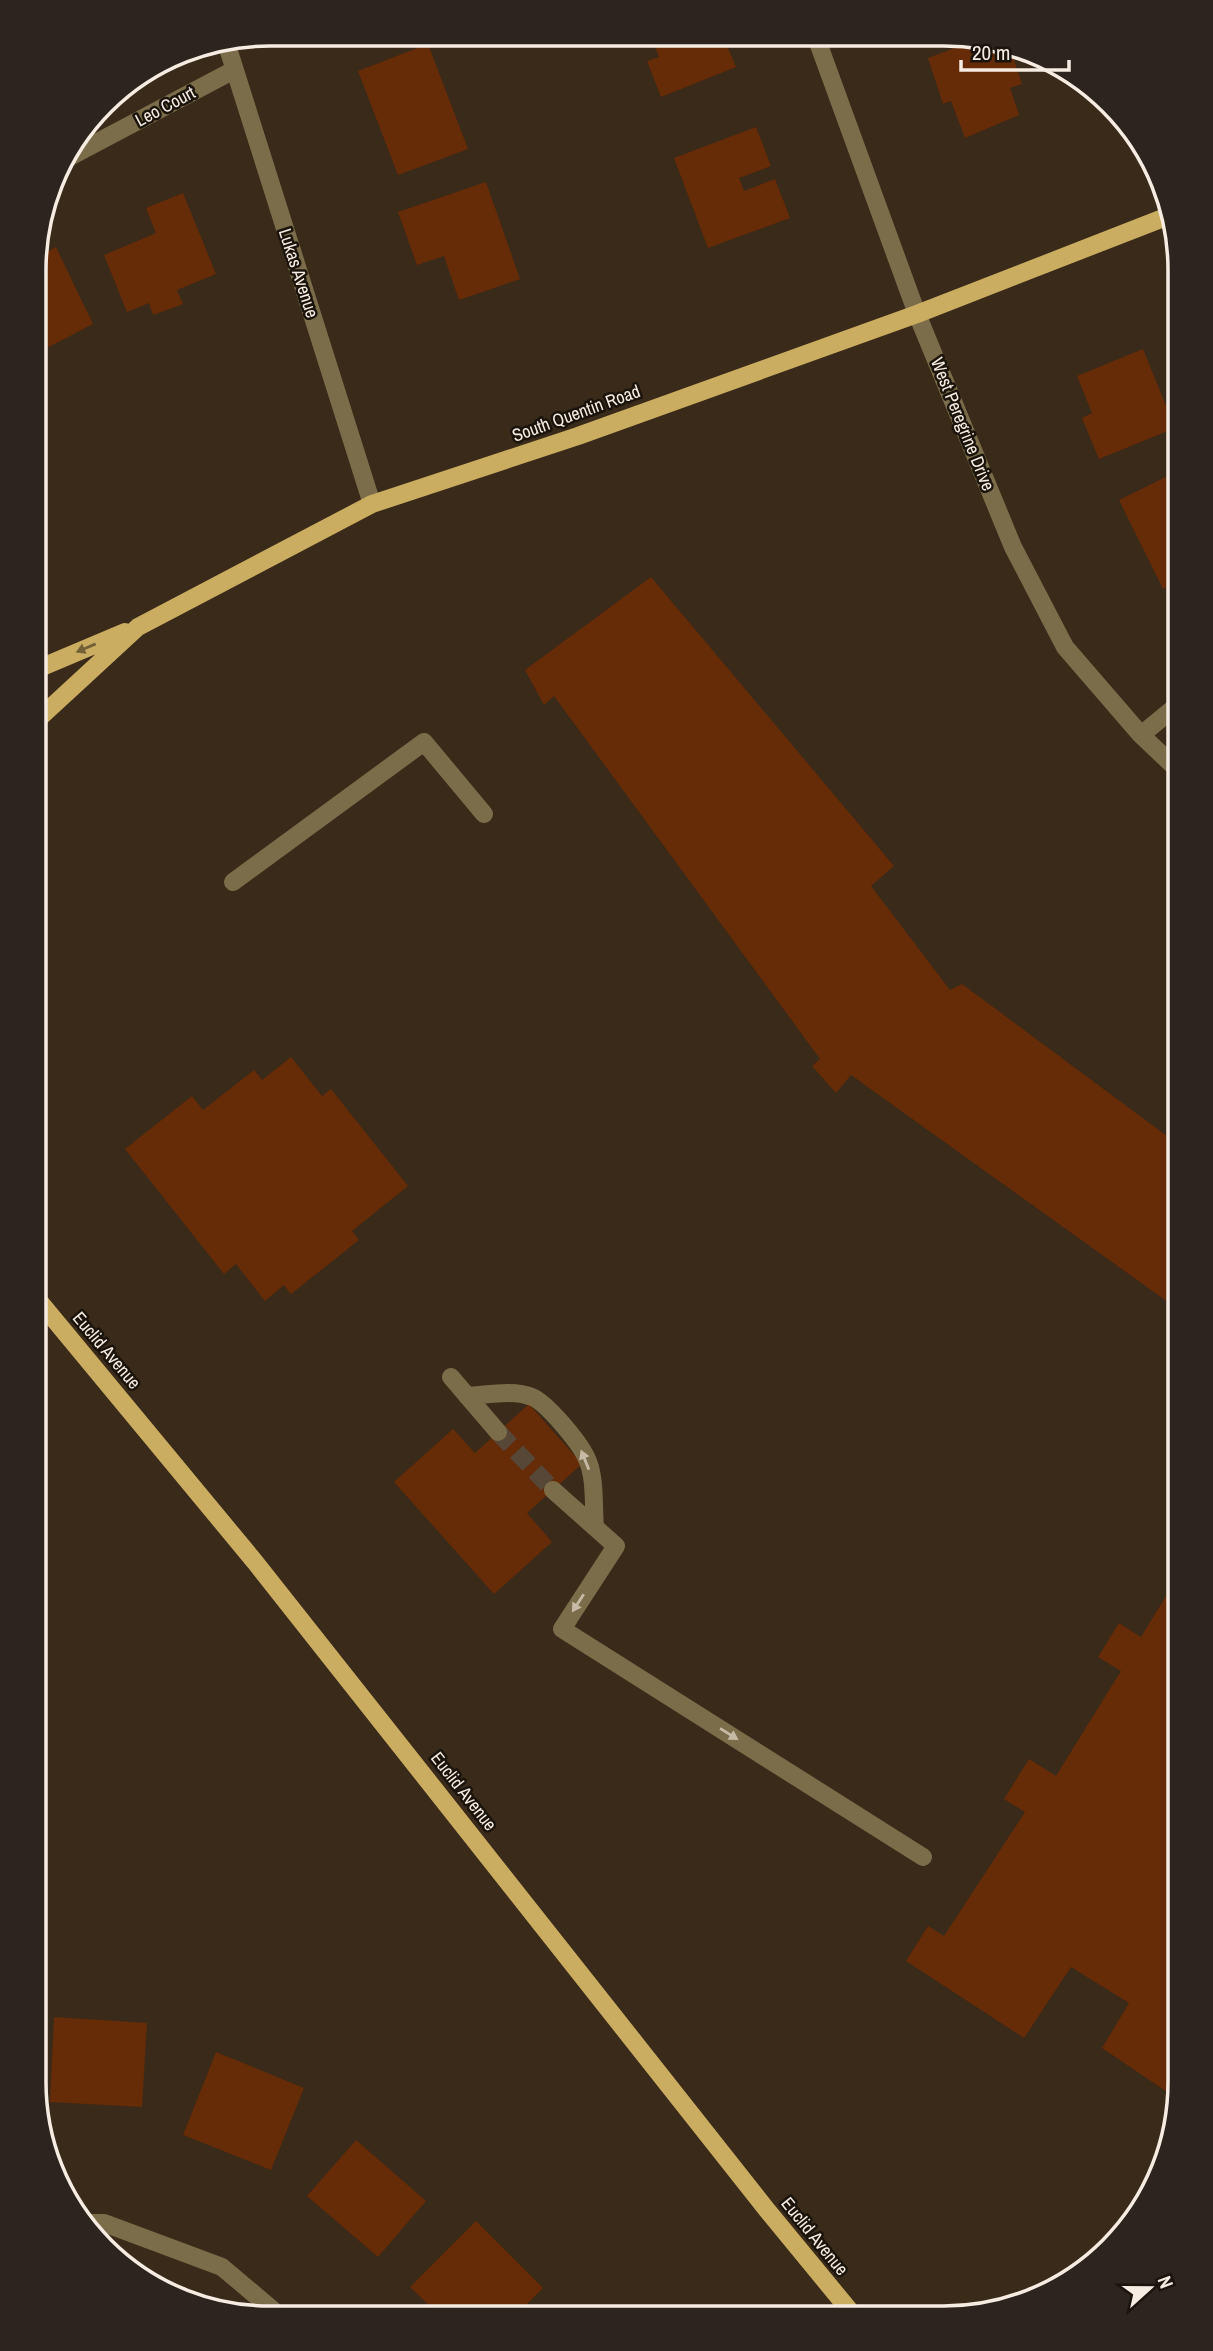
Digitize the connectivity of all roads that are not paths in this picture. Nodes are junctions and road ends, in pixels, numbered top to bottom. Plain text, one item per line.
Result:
1 (819, 46) edge
2 (228, 50) edge
3 (234, 70) junction
4 (80, 151) edge
5 (1161, 219) edge
6 (917, 314) junction
7 (372, 505) junction
8 (138, 626) junction
9 (46, 665) edge
10 (46, 712) edge
11 (1168, 713) edge
12 (1141, 735) junction
13 (1168, 760) edge
14 (484, 814) dead end
15 (233, 882) dead end
16 (46, 1309) edge
17 (451, 1377) dead end
18 (467, 1396) junction
19 (498, 1432) tunnel mouth
20 (553, 1490) tunnel mouth
21 (595, 1527) junction
22 (923, 1857) dead end
23 (96, 2223) edge
24 (268, 2306) edge
25 (845, 2306) edge

1 - 6 street, West Peregrine Drive
2 - 3 street, Lukas Avenue
3 - 4 street, Leo Court
3 - 7 street, Lukas Avenue
5 - 6 main road, South Quentin Road
6 - 7 main road, South Quentin Road
6 - 12 street, West Peregrine Drive
7 - 8 main road, South Quentin Road
8 -> 9 main road
8 - 10 main road, South Quentin Road
11 - 12 street
12 - 13 street, West Peregrine Drive
14 - 15 street
16 - 25 main road, Euclid Avenue
17 - 18 street
18 - 19 street
21 -> 18 street
20 - 21 street
21 -> 22 street
23 - 24 street

